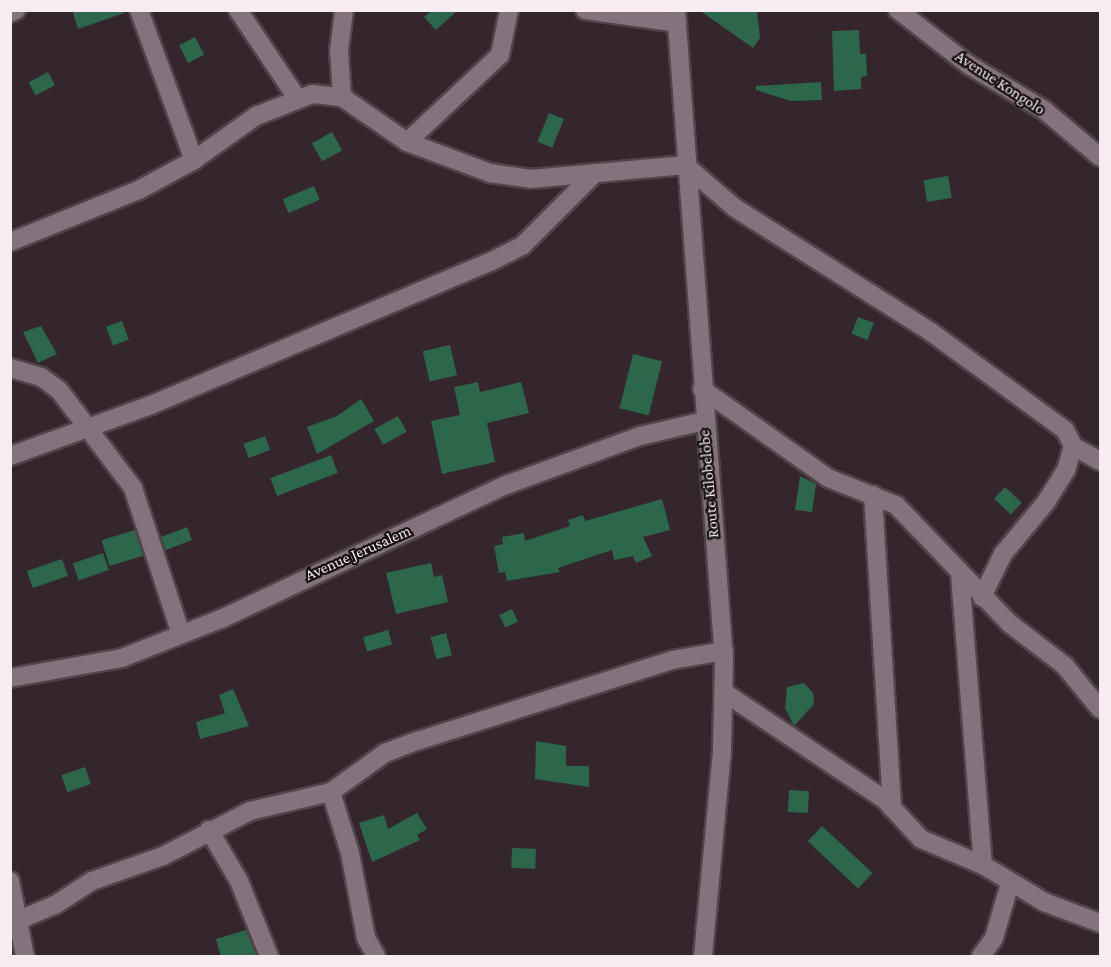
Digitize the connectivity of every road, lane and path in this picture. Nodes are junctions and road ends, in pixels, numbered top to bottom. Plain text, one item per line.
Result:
1 (16, 10) edge
2 (140, 10) edge
3 (238, 10) edge
4 (344, 10) edge
5 (509, 10) edge
6 (585, 10) edge
7 (898, 10) edge
8 (10, 13) edge
9 (677, 17) edge
10 (342, 97) junction
11 (297, 98) junction
12 (407, 142) junction
13 (1101, 157) edge
14 (194, 160) junction
15 (685, 165) junction
16 (592, 176) junction
17 (10, 242) edge
18 (10, 368) edge
19 (702, 389) junction
20 (704, 421) junction
21 (86, 427) junction
22 (1073, 446) junction
23 (10, 456) edge
24 (1101, 461) edge
25 (873, 495) junction
26 (960, 574) junction
27 (982, 597) junction
28 (181, 634) junction
29 (724, 651) junction
30 (10, 678) edge
31 (725, 693) junction
32 (1101, 709) edge
33 (331, 792) junction
34 (892, 808) junction
35 (208, 830) junction
36 (983, 865) junction
37 (10, 881) edge
38 (1010, 883) junction
39 (19, 920) junction
40 (1101, 923) edge
41 (25, 957) edge
42 (268, 957) edge
43 (376, 957) edge
44 (703, 957) edge
45 (981, 957) edge

1 - 8 street
2 - 14 street
3 - 11 street
4 - 10 street
5 - 12 street
6 - 9 street
7 - 13 street, Avenue Kongolo
9 - 15 street, Route Kilobelobe
10 - 11 street
10 - 12 street
11 - 14 street
12 - 16 street
14 - 17 street
15 - 16 street
15 - 19 street, Route Kilobelobe
15 - 22 street
16 - 21 street
18 - 21 street
19 - 20 street, Route Kilobelobe
19 - 25 street
20 - 28 street, Avenue Jerusalem
20 - 29 street, Route Kilobelobe
21 - 23 street
21 - 28 street
22 - 24 street
22 - 27 street
25 - 26 street
25 - 34 street
26 - 27 street
26 - 36 street
27 - 32 street
28 - 30 street, Avenue Jerusalem
29 - 31 street, Route Kilobelobe
29 - 33 street
31 - 34 street
31 - 44 street, Route Kilobelobe
33 - 35 street
33 - 43 street
34 - 36 street
35 - 39 street
35 - 42 street
36 - 38 street
37 - 39 street
38 - 40 street
38 - 45 street
39 - 41 street

